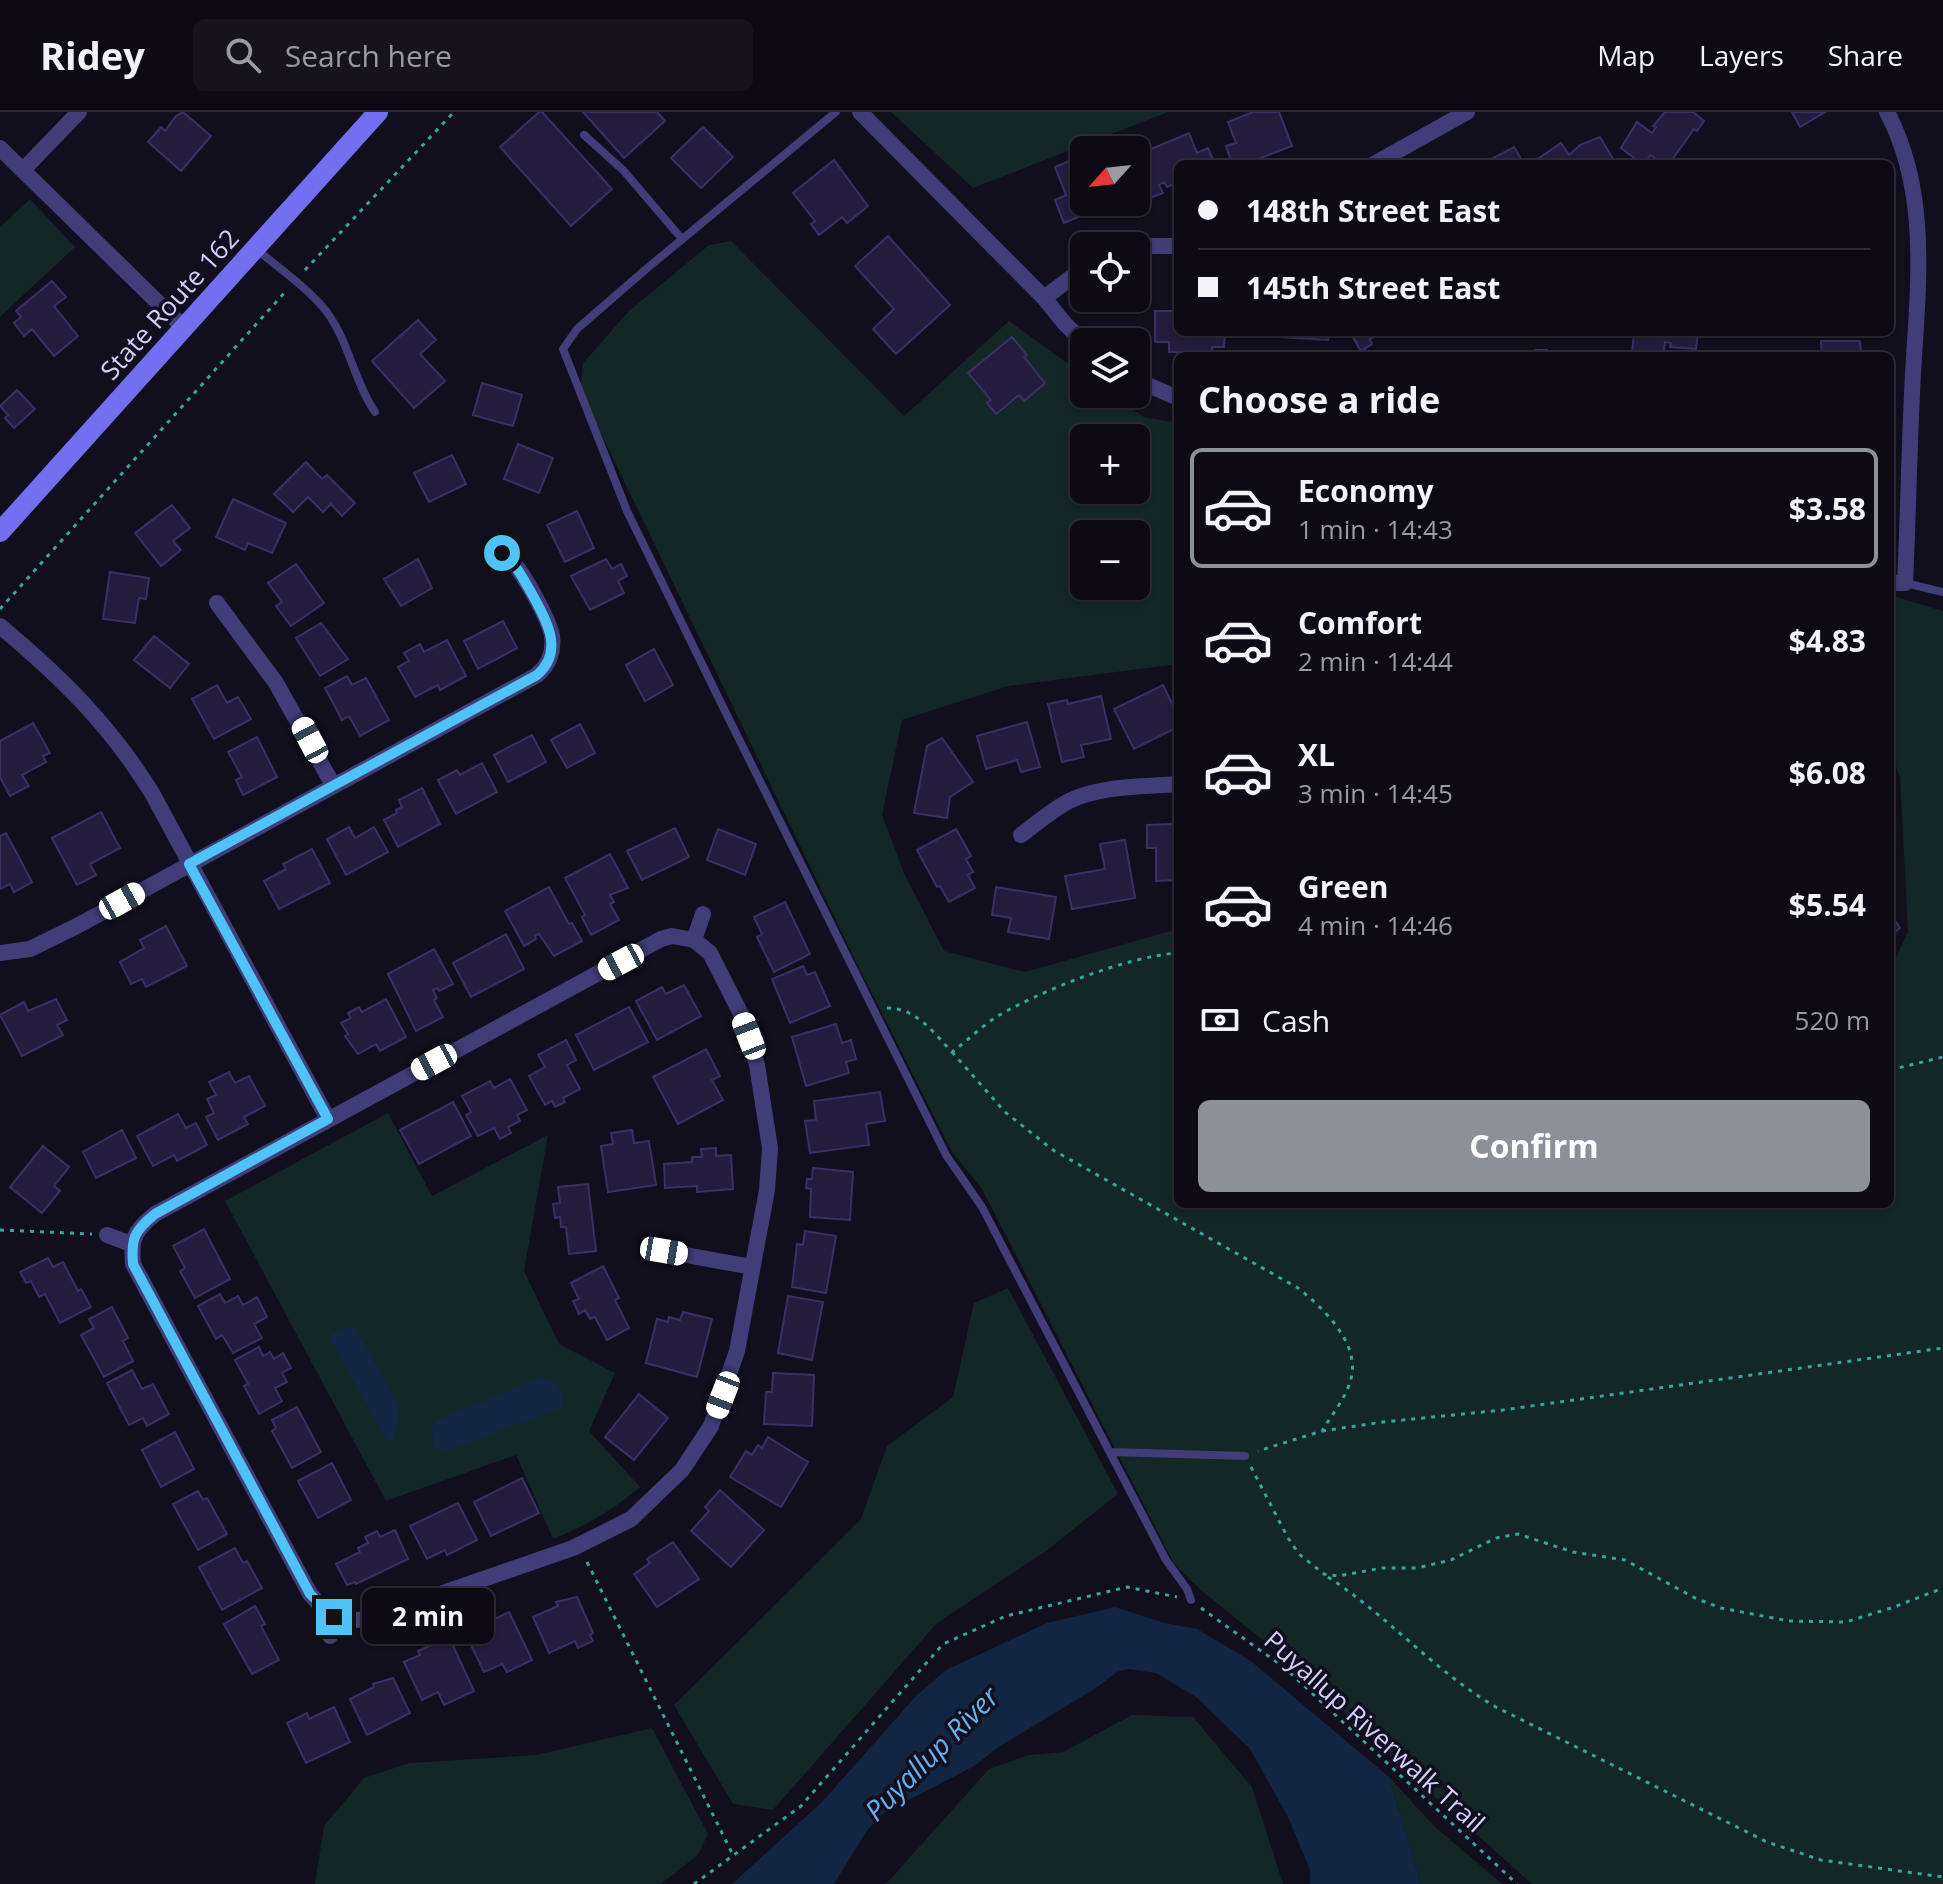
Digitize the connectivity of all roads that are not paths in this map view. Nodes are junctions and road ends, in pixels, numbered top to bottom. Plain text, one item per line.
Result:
1 (79, 112) edge
2 (378, 112) edge
3 (836, 112) edge
4 (860, 112) edge
5 (1467, 112) edge
6 (1887, 112) edge
7 (584, 135) dead end
8 (0, 148) edge
9 (1381, 160) edge
10 (23, 170) junction
11 (682, 239) junction
12 (1150, 246) edge
13 (1174, 246) edge
14 (255, 248) junction
15 (1070, 278) edge
16 (1044, 298) junction
17 (183, 327) junction
18 (1071, 328) edge
19 (1150, 386) edge
20 (1174, 396) edge
21 (375, 412) dead end
22 (0, 532) edge
23 (493, 547) dead end
24 (1897, 583) edge
25 (1943, 592) edge
26 (217, 603) dead end
27 (0, 626) edge
28 (1174, 784) edge
29 (333, 785) junction
30 (1021, 835) dead end
31 (189, 864) junction
32 (703, 914) dead end
33 (694, 940) junction
34 (0, 953) edge
35 (328, 1119) junction
36 (107, 1235) road end
37 (131, 1244) junction
38 (664, 1251) dead end
39 (752, 1267) junction
40 (1111, 1452) junction
41 (1245, 1456) road end
42 (1191, 1600) road end
43 (334, 1617) junction
44 (330, 1636) dead end

1 - 10 street
2 - 14 main road, State Route 162
3 - 11 lane
4 - 16 street
5 - 9 street
6 - 24 street
7 - 11 lane
8 - 10 street
10 - 17 street
11 - 40 lane
12 - 13 street
14 - 17 main road, State Route 162
14 - 21 lane
15 - 16 street
16 - 18 street
17 - 22 main road, State Route 162
19 - 20 street
23 - 29 street
24 - 25 lane
26 - 29 street
27 - 31 street
28 - 30 street
29 - 31 street
31 - 34 street
31 - 35 street
32 - 33 street
33 - 35 street
33 - 39 street
35 - 37 street
36 - 37 street
37 - 43 street
38 - 39 street
39 - 43 street
40 - 41 lane
40 - 42 lane
43 - 44 street

